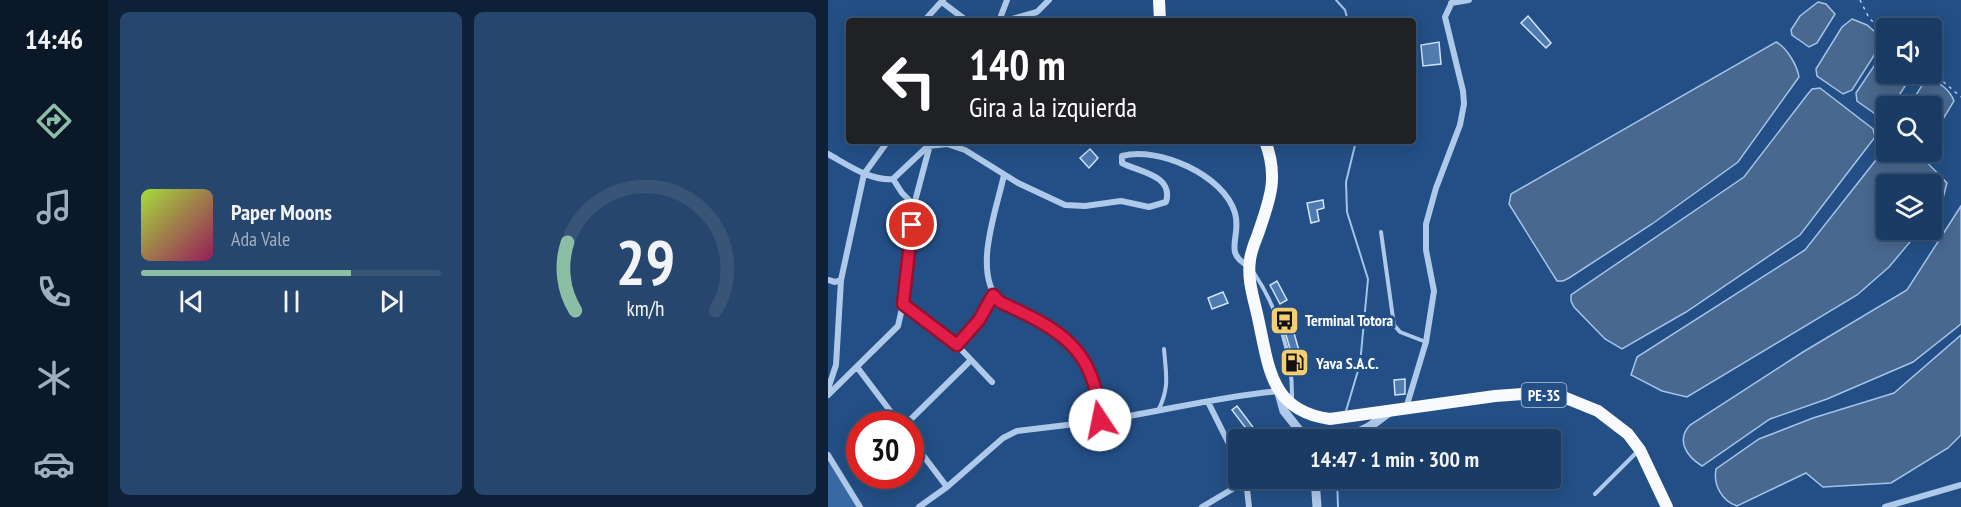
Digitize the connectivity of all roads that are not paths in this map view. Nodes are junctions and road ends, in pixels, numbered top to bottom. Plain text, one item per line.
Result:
1 (1007, 0) edge
2 (1049, 0) edge
3 (1159, 0) edge
4 (1468, 0) edge
5 (942, 1) edge
6 (1452, 2) edge
7 (1037, 12) junction
8 (927, 18) edge
9 (963, 18) edge
10 (1000, 18) edge
11 (1016, 18) edge
12 (1034, 18) edge
13 (1160, 18) edge
14 (886, 144) edge
15 (929, 144) edge
16 (1266, 144) edge
17 (828, 154) edge
18 (864, 174) junction
19 (1004, 175) junction
20 (893, 178) junction
21 (914, 205) junction
22 (1381, 232) dead end
23 (1249, 267) junction
24 (828, 280) edge
25 (841, 280) junction
26 (993, 295) junction
27 (903, 304) junction
28 (1426, 342) junction
29 (957, 345) junction
30 (1164, 349) dead end
31 (971, 360) junction
32 (857, 367) junction
33 (992, 382) dead end
34 (828, 389) edge
35 (1279, 391) junction
36 (828, 395) edge
37 (1208, 402) junction
38 (1292, 406) junction
39 (1399, 409) junction
40 (890, 411) edge
41 (919, 411) edge
42 (1158, 412) junction
43 (1100, 420) junction
44 (1298, 429) edge
45 (1366, 429) edge
46 (1228, 442) edge
47 (1640, 450) junction
48 (828, 455) edge
49 (924, 457) edge
50 (1961, 485) edge
51 (947, 487) junction
52 (1232, 489) edge
53 (1248, 489) edge
54 (1316, 489) edge
55 (1595, 494) dead end
56 (860, 507) edge
57 (919, 507) edge
58 (1202, 507) edge
59 (1248, 507) edge
60 (1317, 507) edge
61 (1667, 507) edge
62 (1885, 507) edge

1 - 10 street
2 - 7 street
3 - 13 highway
4 - 6 street
5 - 8 street
5 - 9 street
6 - 28 street
7 - 11 street
7 - 12 street
14 - 18 street
15 - 19 street
15 - 20 street
15 - 21 street
16 - 23 highway, PE-3S
17 - 18 street
18 - 20 street
18 - 25 street
19 - 23 street
19 - 26 street
20 - 21 street
21 - 27 street
22 - 28 lane
23 - 35 highway, PE-3S
23 - 38 lane
24 - 25 street
25 - 34 street
26 - 29 street
26 - 43 street
27 - 29 street
27 - 32 street
28 - 39 street
29 - 31 street
30 - 42 lane
31 - 33 street
31 - 41 street
32 - 36 street
32 - 40 street
35 - 37 street
35 - 38 highway, PE-3S
35 - 44 street
37 - 42 street
37 - 46 street
38 - 39 highway, PE-3S
39 - 45 street
39 - 47 highway, PE-3S
42 - 43 street
43 - 51 street
47 - 55 lane
47 - 61 highway, PE-3S
48 - 56 street
49 - 51 street
50 - 62 street
51 - 57 street
52 - 58 street
53 - 59 street
54 - 60 street

